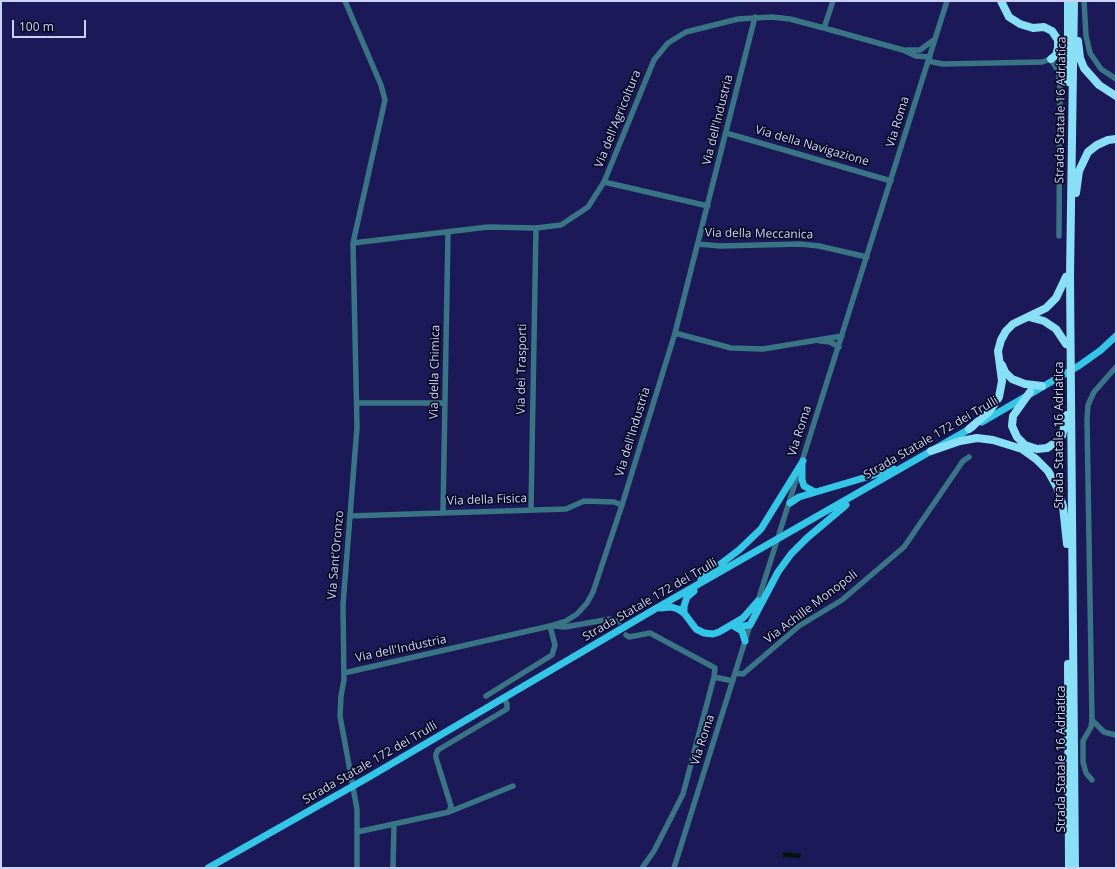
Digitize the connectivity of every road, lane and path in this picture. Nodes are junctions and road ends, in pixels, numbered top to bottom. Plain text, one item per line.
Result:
1 (345, 1) edge
2 (833, 1) edge
3 (947, 1) edge
4 (1001, 1) edge
5 (1084, 1) edge
6 (1070, 3) edge
7 (755, 17) junction
8 (824, 28) junction
9 (936, 38) junction
10 (903, 50) junction
11 (920, 50) junction
12 (916, 56) junction
13 (929, 59) junction
14 (1051, 59) junction
15 (926, 69) junction
16 (1116, 79) edge
17 (1116, 96) edge
18 (726, 133) junction
19 (1116, 139) edge
20 (891, 180) junction
21 (604, 182) junction
22 (708, 206) junction
23 (536, 228) junction
24 (448, 232) junction
25 (1059, 236) dead end
26 (353, 243) junction
27 (698, 244) junction
28 (867, 257) junction
29 (1066, 277) junction
30 (1070, 290) junction
31 (1029, 317) junction
32 (1116, 330) edge
33 (675, 333) junction
34 (842, 336) junction
35 (1116, 336) edge
36 (818, 340) junction
37 (1066, 344) junction
38 (839, 347) junction
39 (1102, 350) junction
40 (1000, 360) junction
41 (1116, 367) edge
42 (1042, 386) junction
43 (1030, 392) junction
44 (357, 403) junction
45 (445, 403) junction
46 (1067, 415) junction
47 (969, 429) junction
48 (930, 451) junction
49 (969, 457) dead end
50 (803, 461) junction
51 (910, 463) junction
52 (876, 483) junction
53 (815, 492) junction
54 (790, 503) junction
55 (622, 505) junction
56 (531, 509) junction
57 (444, 512) junction
58 (350, 516) junction
59 (1067, 544) junction
60 (703, 582) junction
61 (675, 598) junction
62 (758, 601) junction
63 (655, 609) junction
64 (684, 613) junction
65 (577, 614) junction
66 (619, 622) dead end
67 (580, 624) junction
68 (750, 625) junction
69 (550, 626) junction
70 (733, 627) junction
71 (626, 635) dead end
72 (745, 641) junction
73 (344, 673) junction
74 (735, 673) junction
75 (714, 677) junction
76 (733, 681) junction
77 (486, 696) dead end
78 (504, 698) junction
79 (1092, 720) junction
80 (1116, 735) edge
81 (1092, 780) dead end
82 (513, 786) dead end
83 (449, 812) junction
84 (394, 824) junction
85 (357, 832) junction
86 (208, 868) edge
87 (357, 868) edge
88 (393, 868) edge
89 (642, 868) edge
90 (674, 868) edge
91 (1069, 868) edge
92 (1075, 868) edge

1 - 26 street, Via Sant'Oronzo
2 - 8 street
3 - 9 street, Via Roma
4 - 14 highway
5 - 16 street
6 - 17 highway
6 - 29 highway, Strada Statale 16 Adriatica
6 - 30 highway, Strada Statale 16 Adriatica
7 - 8 street, Via dell'Agricoltura
7 - 18 street, Via dell'Industria
7 - 21 street, Via dell'Agricoltura
8 - 10 street, Via dell'Agricoltura
9 - 11 street
9 - 13 street, Via Roma
10 - 11 street, Via dell'Agricoltura
10 - 12 street, Via dell'Agricoltura
11 - 13 street
12 - 13 street, Via dell'Agricoltura
12 - 15 street, Via dell'Agricoltura
13 - 14 street, Via dell'Agricoltura
13 - 15 street, Via Roma
14 - 25 street
15 - 20 street, Via Roma
18 - 20 street, Via della Navigazione
18 - 22 street, Via dell'Industria
19 - 30 highway
20 - 28 street, Via Roma
21 - 22 street
21 - 23 street, Via dell'Agricoltura
22 - 27 street, Via dell'Industria
23 - 24 street, Via dell'Agricoltura
23 - 56 street, Via dei Trasporti
24 - 26 street, Via dell'Agricoltura
24 - 45 street, Via della Chimica
26 - 44 street, Via Sant'Oronzo
27 - 28 street, Via della Meccanica
27 - 33 street, Via dell'Industria
28 - 34 street, Via Roma
29 - 31 highway
29 - 37 highway, Strada Statale 16 Adriatica
30 - 92 highway, Strada Statale 16 Adriatica
31 - 37 highway
31 - 40 highway
32 - 39 main road
33 - 36 street
33 - 55 street, Via dell'Industria
34 - 36 street
34 - 38 street, Via Roma
35 - 39 main road
36 - 38 street
37 - 46 highway, Strada Statale 16 Adriatica
38 - 50 street, Via Roma
39 - 42 main road, Strada Statale 172 dei Trulli
40 - 42 highway
40 - 47 highway
41 - 79 street
42 - 43 main road, Strada Statale 172 dei Trulli
43 - 46 highway
43 - 47 main road, Strada Statale 172 dei Trulli
44 - 45 street
44 - 58 street, Via Sant'Oronzo
45 - 57 street, Via della Chimica
46 - 59 highway, Strada Statale 16 Adriatica
47 - 48 main road, Strada Statale 172 dei Trulli
48 - 51 main road, Strada Statale 172 dei Trulli
48 - 59 highway
49 - 74 street, Via Achille Monopoli
50 - 53 main road
50 - 54 street, Via Roma
50 - 61 main road
51 - 52 main road, Strada Statale 172 dei Trulli
51 - 53 main road
52 - 60 main road, Strada Statale 172 dei Trulli
52 - 68 main road
53 - 54 main road
54 - 62 street, Via Roma
55 - 56 street, Via della Fisica
55 - 65 street, Via dell'Industria
56 - 57 street, Via della Fisica
57 - 58 street, Via della Fisica
58 - 73 street, Via Sant'Oronzo
59 - 91 highway, Strada Statale 16 Adriatica
60 - 61 main road, Strada Statale 172 dei Trulli
60 - 64 main road
61 - 63 main road, Strada Statale 172 dei Trulli
62 - 68 street, Via Roma
62 - 70 main road
63 - 64 main road
63 - 78 main road, Strada Statale 172 dei Trulli
64 - 70 main road
65 - 67 street
65 - 69 street, Via dell'Industria
66 - 67 street
67 - 69 street
68 - 70 main road
68 - 72 street, Via Roma
69 - 73 street, Via dell'Industria
69 - 77 street
70 - 72 main road
71 - 75 street
72 - 74 street, Via Roma
73 - 85 street, Via Sant'Oronzo
74 - 76 street, Via Roma
75 - 76 street
75 - 89 street
76 - 90 street, Via Roma
78 - 83 street
78 - 86 main road, Strada Statale 172 dei Trulli
79 - 80 street
79 - 81 street
82 - 83 street
83 - 84 street
84 - 85 street
84 - 88 street
85 - 87 street, Via Sant'Oronzo

